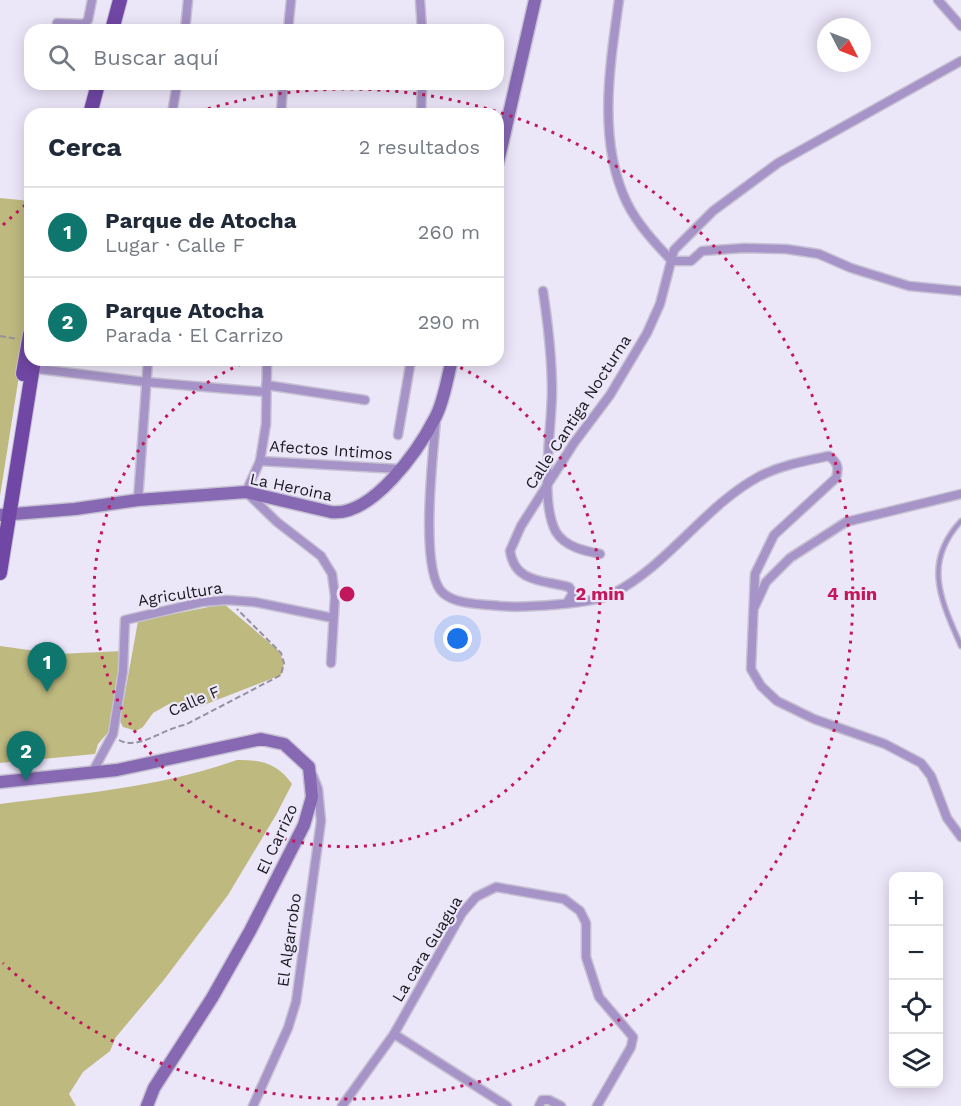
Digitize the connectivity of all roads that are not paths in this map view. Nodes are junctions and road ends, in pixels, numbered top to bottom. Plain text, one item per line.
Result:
1 (92, 0) edge
2 (110, 0) edge
3 (120, 0) edge
4 (188, 0) edge
5 (291, 0) edge
6 (420, 0) edge
7 (535, 0) edge
8 (619, 0) edge
9 (938, 0) edge
10 (57, 23) dead end
11 (104, 24) edge
12 (114, 24) edge
13 (186, 24) edge
14 (289, 24) edge
15 (422, 24) edge
16 (961, 26) edge
17 (961, 61) edge
18 (87, 90) edge
19 (96, 90) edge
20 (176, 90) edge
21 (283, 90) edge
22 (422, 90) edge
23 (82, 108) edge
24 (92, 108) edge
25 (173, 108) edge
26 (281, 108) edge
27 (421, 108) edge
28 (504, 136) edge
29 (672, 261) junction
30 (543, 291) dead end
31 (961, 291) edge
32 (30, 366) edge
33 (37, 366) edge
34 (147, 366) edge
35 (267, 366) edge
36 (410, 366) edge
37 (450, 366) edge
38 (146, 382) junction
39 (266, 388) junction
40 (364, 400) dead end
41 (436, 417) junction
42 (398, 435) dead end
43 (260, 461) junction
44 (399, 469) junction
45 (548, 485) junction
46 (246, 492) junction
47 (961, 494) edge
48 (138, 500) junction
49 (3, 517) edge
50 (961, 520) edge
51 (600, 554) dead end
52 (0, 573) edge
53 (567, 603) junction
54 (753, 610) junction
55 (333, 618) junction
56 (961, 646) edge
57 (331, 663) dead end
58 (310, 771) junction
59 (92, 773) junction
60 (0, 782) edge
61 (961, 837) edge
62 (394, 1034) junction
63 (147, 1106) edge
64 (253, 1106) edge
65 (342, 1106) edge
66 (507, 1106) edge
67 (539, 1106) edge
68 (561, 1106) edge
69 (597, 1106) edge

1 - 10 street
2 - 11 main road
3 - 12 main road
4 - 13 street
5 - 14 street
6 - 15 street
7 - 28 street
8 - 29 street
9 - 16 street
17 - 29 street, Calle Cantiga Nocturna
18 - 23 main road
19 - 24 main road
20 - 25 street
21 - 26 street
22 - 27 street
29 - 31 street
29 - 45 street, Calle Cantiga Nocturna
30 - 45 street
32 - 49 main road
33 - 38 street
34 - 38 street
35 - 39 street
36 - 42 street
37 - 41 street, La Heroina
38 - 39 street
38 - 48 street
39 - 40 street
39 - 43 street
41 - 44 street, La Heroina
41 - 53 street
43 - 44 street, Afectos Intimos
43 - 46 street
44 - 46 street, La Heroina
45 - 51 street
45 - 53 street, Calle Cantiga Nocturna
46 - 48 street, La Heroina
46 - 55 street
47 - 54 street
48 - 49 street, La Heroina
49 - 52 main road
50 - 56 lane
53 - 54 street
54 - 61 street
55 - 57 street
55 - 59 street, Agricultura
58 - 59 street
58 - 63 street, El Carrizo
58 - 64 street, El Algarrobo
59 - 60 street
62 - 65 street, La cara Guagua
62 - 66 street
62 - 69 street, La cara Guagua
67 - 68 street

